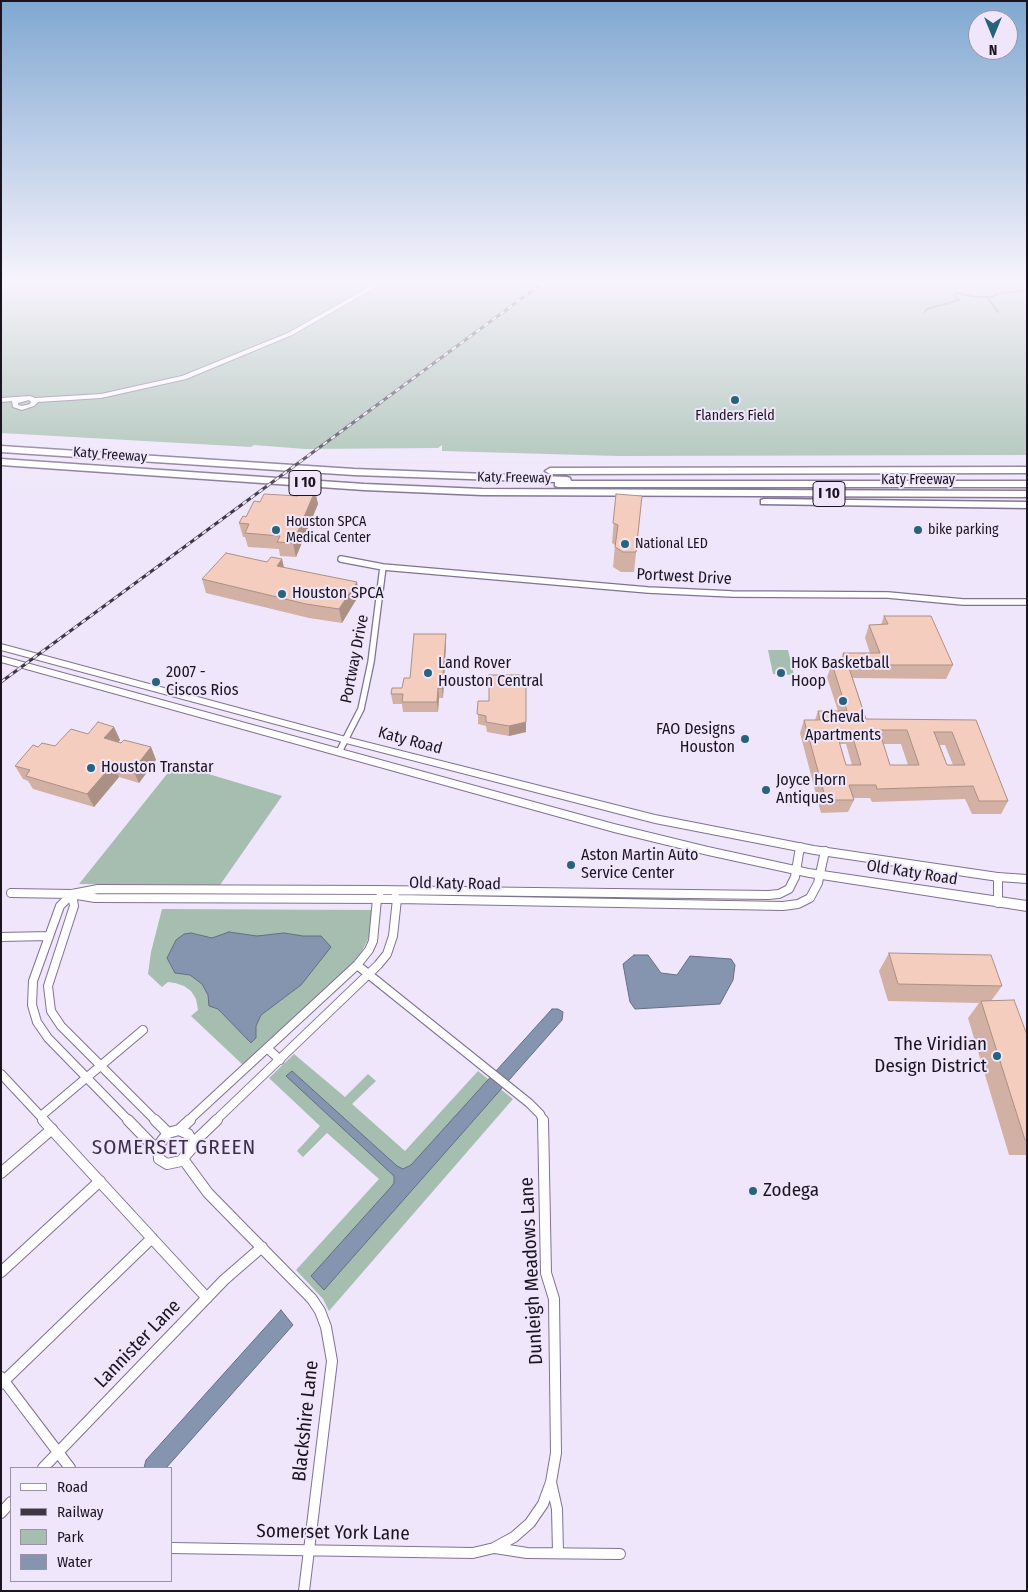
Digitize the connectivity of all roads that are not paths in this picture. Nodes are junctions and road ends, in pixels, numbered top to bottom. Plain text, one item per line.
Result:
1 (237, 356) edge
2 (22, 399) junction
3 (1, 401) edge
4 (33, 403) junction
5 (15, 404) junction
6 (1, 444) edge
7 (1, 449) edge
8 (1, 454) edge
9 (1, 462) edge
10 (1027, 464) edge
11 (857, 469) junction
12 (1027, 470) edge
13 (1027, 482) edge
14 (647, 494) junction
15 (1027, 494) edge
16 (1027, 505) edge
17 (341, 559) dead end
18 (383, 566) junction
19 (1027, 602) edge
20 (1, 647) edge
21 (1, 659) edge
22 (206, 702) junction
23 (200, 714) junction
24 (314, 731) junction
25 (346, 740) junction
26 (307, 743) junction
27 (339, 752) junction
28 (800, 847) junction
29 (819, 851) junction
30 (797, 870) junction
31 (815, 874) junction
32 (998, 877) junction
33 (1027, 879) edge
34 (228, 890) junction
35 (388, 890) junction
36 (579, 891) junction
37 (11, 894) dead end
38 (72, 894) junction
39 (226, 899) junction
40 (377, 899) junction
41 (397, 899) junction
42 (580, 901) junction
43 (998, 903) junction
44 (1027, 906) edge
45 (49, 936) junction
46 (2, 938) edge
47 (45, 946) junction
48 (60, 947) junction
49 (357, 965) junction
50 (369, 975) junction
51 (143, 1030) dead end
52 (267, 1048) junction
53 (280, 1060) junction
54 (101, 1066) junction
55 (1, 1074) edge
56 (87, 1078) junction
57 (42, 1116) junction
58 (52, 1129) junction
59 (179, 1130) junction
60 (168, 1133) junction
61 (192, 1144) junction
62 (157, 1150) junction
63 (183, 1159) junction
64 (1, 1173) edge
65 (100, 1181) junction
66 (152, 1238) junction
67 (262, 1248) junction
68 (1, 1272) edge
69 (207, 1298) junction
70 (2, 1381) edge
71 (59, 1452) junction
72 (44, 1467) edge
73 (69, 1467) edge
74 (551, 1482) junction
75 (10, 1503) edge
76 (1, 1512) edge
77 (530, 1523) joint
78 (172, 1548) edge
79 (494, 1548) junction
80 (309, 1550) junction
81 (558, 1554) junction
82 (620, 1554) dead end
83 (304, 1591) edge

1 - 4 main road
2 - 3 main road
2 - 4 main road
2 - 5 main road
3 - 5 main road
4 - 5 main road
6 - 11 highway, Katy Freeway / I 10
7 - 13 highway
8 - 13 highway
9 - 14 highway, Katy Freeway / I 10
10 - 11 highway
11 - 12 highway, Katy Freeway / I 10
14 - 15 highway, Katy Freeway / I 10
14 - 16 highway
17 - 18 street, Portwest Drive
18 - 19 street, Portwest Drive
18 - 25 street, Portway Drive
20 - 22 main road, Katy Road
21 - 23 main road, Katy Road
22 - 23 main road
22 - 24 main road, Katy Road
23 - 26 main road, Katy Road
24 - 25 main road, Katy Road
24 - 26 main road
25 - 27 street, Portway Drive
25 - 28 main road, Katy Road
26 - 27 main road, Katy Road
27 - 30 main road, Katy Road
28 - 29 main road, Katy Road
28 - 30 street, Old Katy Road
29 - 31 street, Old Katy Road
29 - 32 main road, Old Katy Road
30 - 31 main road, Katy Road
30 - 36 street, Old Katy Road
31 - 42 street, Old Katy Road
31 - 43 main road, Old Katy Road
32 - 33 main road, Old Katy Road
32 - 43 street
34 - 35 street, Old Katy Road
34 - 38 street, Old Katy Road
34 - 39 street
35 - 36 street, Old Katy Road
35 - 40 street
35 - 41 street
36 - 42 street
37 - 38 street, Old Katy Road
38 - 39 street, Old Katy Road
38 - 45 street
38 - 48 street
39 - 40 street, Old Katy Road
40 - 41 street, Old Katy Road
40 - 49 street
41 - 42 street, Old Katy Road
41 - 50 street
43 - 44 main road, Old Katy Road
45 - 46 street
45 - 47 street
47 - 48 street
47 - 56 street
48 - 54 street
49 - 50 street, Dunleigh Meadows Lane
49 - 52 street
50 - 53 street
50 - 74 street, Dunleigh Meadows Lane
51 - 54 street
52 - 53 street
52 - 59 street
53 - 61 street
54 - 56 street
54 - 60 street
55 - 57 street
56 - 57 street
56 - 62 street
57 - 58 street
58 - 64 street
58 - 65 street
59 - 60 street
59 - 61 street
60 - 62 street
61 - 63 street
62 - 63 street
63 - 67 street, Blackshire Lane
65 - 66 street
65 - 68 street
66 - 69 street
66 - 70 street
67 - 69 street, Lannister Lane
67 - 80 street, Blackshire Lane
69 - 71 street, Lannister Lane
70 - 71 street
71 - 72 street, Lannister Lane
71 - 73 street
74 - 77 street, Dunleigh Meadows Lane
74 - 81 street, Dunleigh Meadows Lane
75 - 76 street
77 - 79 street, Somerset York Lane
78 - 80 street, Somerset York Lane
79 - 80 street, Somerset York Lane
79 - 81 street, Somerset York Lane
80 - 83 street, Blackshire Lane
81 - 82 street, Somerset York Lane

